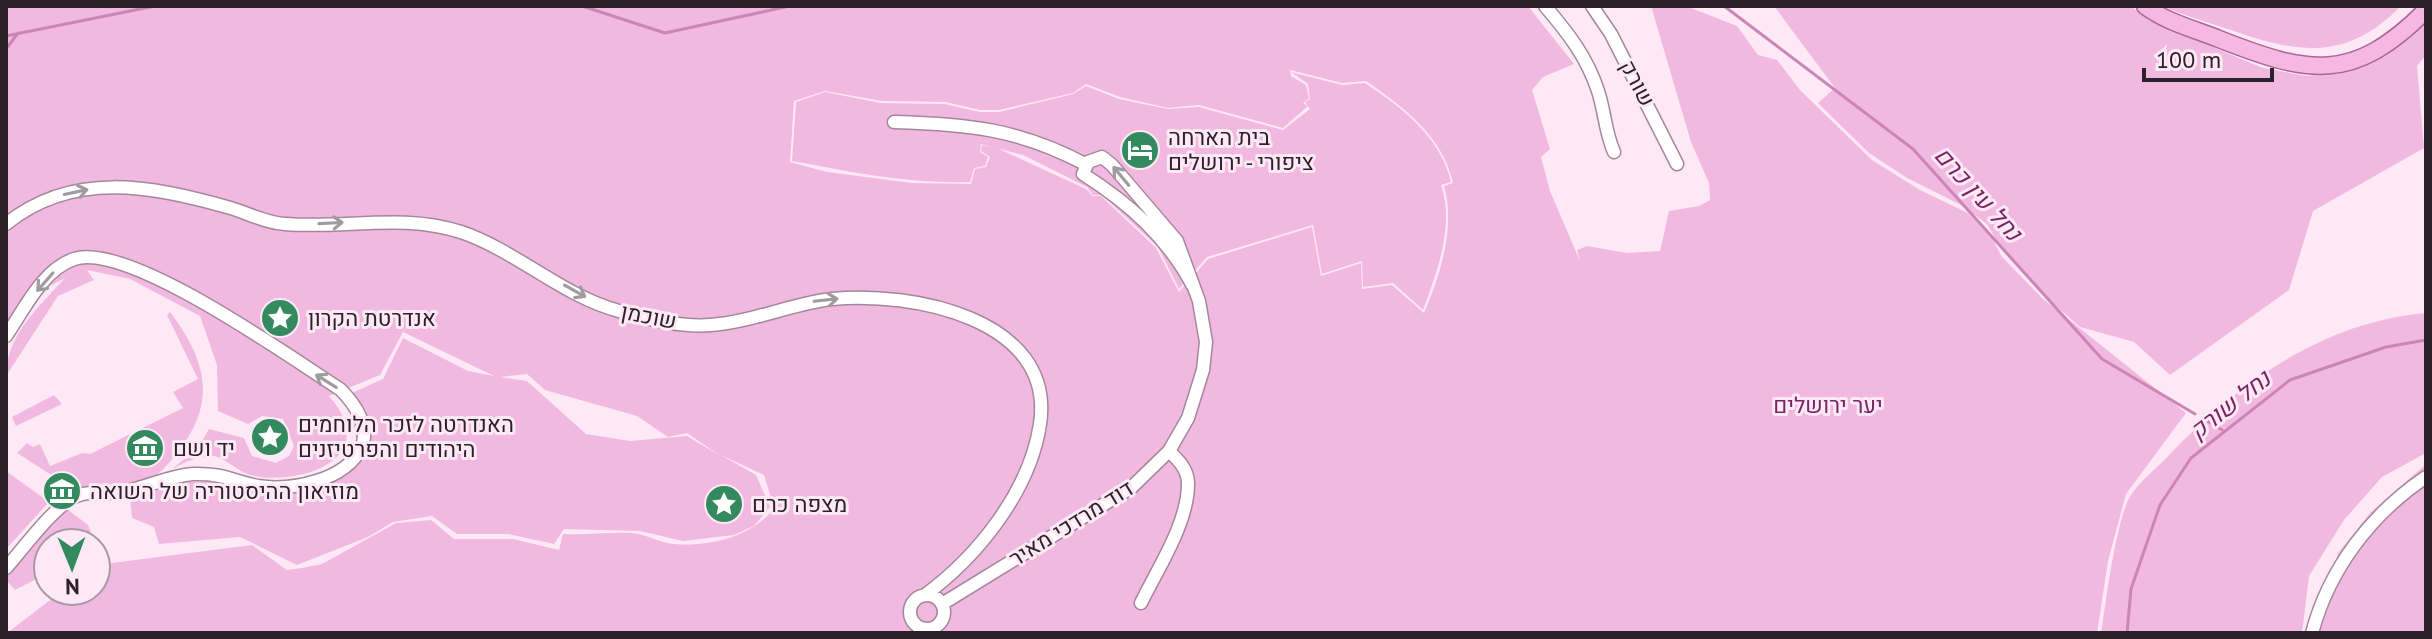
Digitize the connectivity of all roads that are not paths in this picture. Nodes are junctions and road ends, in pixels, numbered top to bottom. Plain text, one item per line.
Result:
1 (1545, 6) edge
2 (1592, 6) edge
3 (2145, 6) edge
4 (2426, 10) edge
5 (894, 122) dead end
6 (1614, 152) dead end
7 (1677, 164) dead end
8 (1087, 165) junction
9 (6, 224) edge
10 (1193, 286) junction
11 (6, 336) edge
12 (1169, 451) junction
13 (2426, 477) edge
14 (6, 568) edge
15 (925, 595) junction
16 (1141, 603) dead end
17 (942, 604) junction
18 (909, 628) edge
19 (2312, 633) edge

1 - 6 street
2 - 7 street, שורק
3 - 4 main road
5 - 8 street
8 - 10 street, דוד מרדכי מאיר
10 -> 8 street, דוד מרדכי מאיר
9 -> 15 street, שוכמן
10 - 12 street, דוד מרדכי מאיר
14 -> 11 street
12 - 16 street
12 - 17 street, דוד מרדכי מאיר
13 - 19 street
15 - 17 street
15 - 18 street
17 - 18 street

